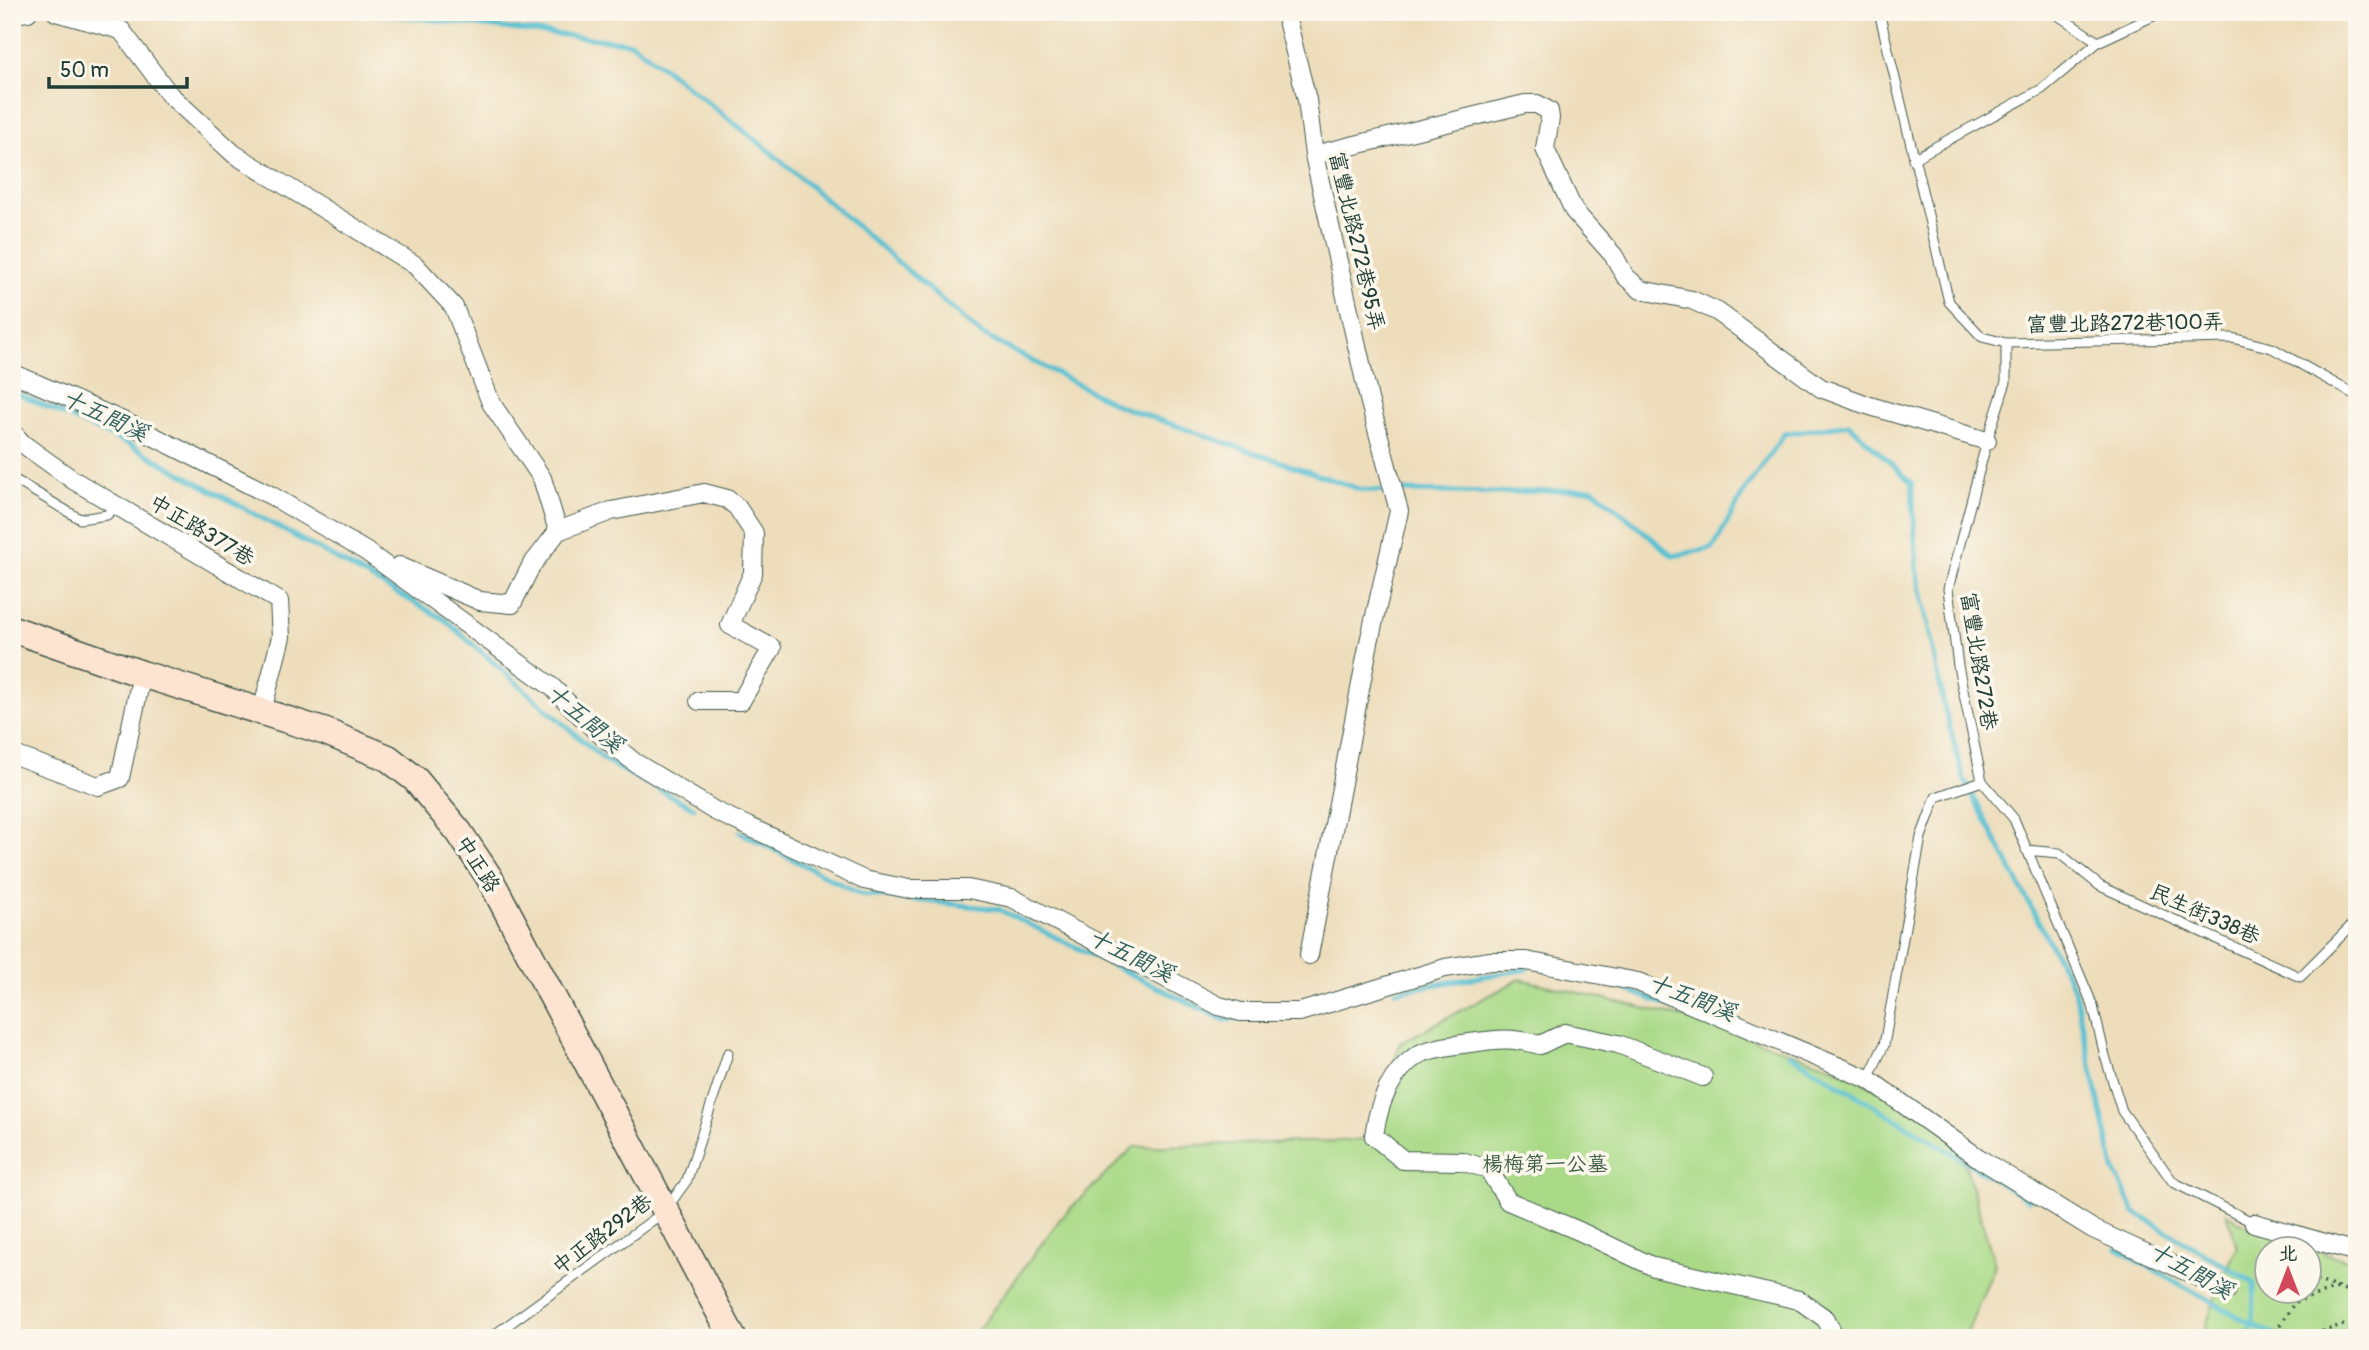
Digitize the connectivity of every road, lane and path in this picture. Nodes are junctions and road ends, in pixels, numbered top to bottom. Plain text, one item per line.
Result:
1 (28, 12) edge
2 (56, 12) edge
3 (1285, 12) edge
4 (1879, 12) edge
5 (2053, 12) edge
6 (2162, 12) edge
7 (12, 14) edge
8 (2098, 42) junction
9 (1314, 155) junction
10 (1913, 159) junction
11 (2006, 343) junction
12 (12, 373) edge
13 (2357, 396) edge
14 (12, 432) edge
15 (1987, 441) junction
16 (12, 478) edge
17 (116, 505) junction
18 (558, 531) junction
19 (367, 552) junction
20 (12, 629) edge
21 (142, 674) junction
22 (699, 701) dead end
23 (262, 711) junction
24 (12, 754) edge
25 (1981, 782) junction
26 (2026, 850) junction
27 (2357, 920) edge
28 (1309, 955) dead end
29 (728, 1053) dead end
30 (1703, 1077) dead end
31 (1868, 1079) junction
32 (664, 1212) junction
33 (2254, 1223) joint
34 (2357, 1252) edge
35 (2324, 1283) edge
36 (2337, 1288) junction
37 (2227, 1290) dead end
38 (2357, 1294) edge
39 (2357, 1330) edge
40 (490, 1338) edge
41 (733, 1338) edge
42 (1835, 1338) edge
43 (2275, 1338) edge
44 (2319, 1338) edge

1 - 7 street
2 - 18 street
3 - 9 street, 富豐北路272巷95弄
4 - 10 lane
5 - 8 lane
6 - 8 lane
8 - 10 lane
9 - 15 street
9 - 28 street, 富豐北路272巷95弄
10 - 11 lane
11 - 13 lane, 富豐北路272巷100弄
11 - 15 lane, 富豐北路272巷
12 - 19 street
14 - 17 street, 中正路377巷
15 - 25 lane, 富豐北路272巷
16 - 17 lane
17 - 23 street, 中正路377巷
18 - 19 street
18 - 22 street
19 - 31 street
20 - 21 street, 中正路
21 - 23 street, 中正路
21 - 24 street
23 - 32 street, 中正路
25 - 26 lane, 富豐北路272巷
25 - 31 lane
26 - 27 lane, 民生街338巷
26 - 33 lane, 富豐北路272巷
29 - 32 lane, 中正路292巷
30 - 42 street
31 - 37 street
32 - 40 lane, 中正路292巷
32 - 41 street, 中正路
33 - 34 street
35 - 36 path
36 - 38 path
36 - 43 path
39 - 44 path

